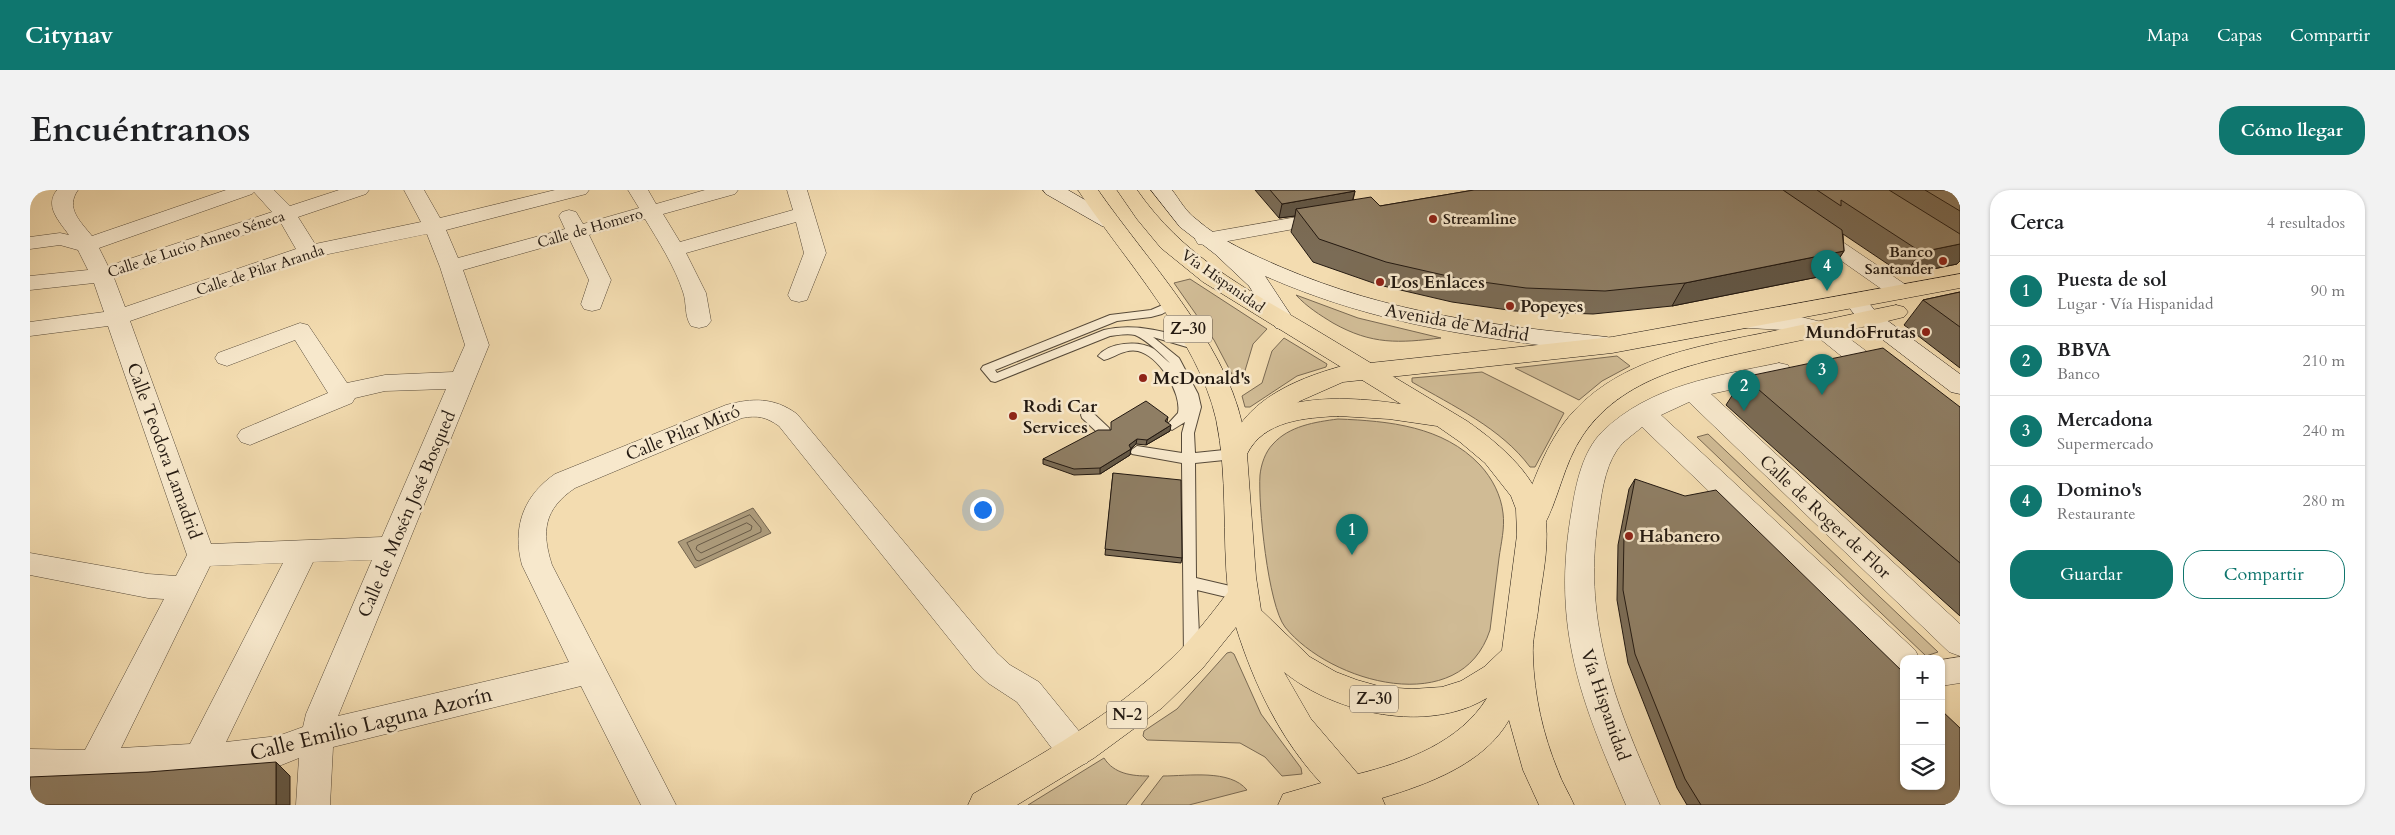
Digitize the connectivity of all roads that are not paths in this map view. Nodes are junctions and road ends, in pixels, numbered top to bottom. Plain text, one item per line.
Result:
1 (68, 190) edge
2 (245, 190) edge
3 (263, 190) edge
4 (359, 190) edge
5 (416, 190) edge
6 (579, 190) edge
7 (638, 190) edge
8 (728, 190) edge
9 (797, 190) edge
10 (1053, 190) edge
11 (1088, 190) edge
12 (1126, 190) edge
13 (1162, 190) edge
14 (1754, 190) edge
15 (558, 196) junction
16 (650, 211) junction
17 (803, 214) junction
18 (1348, 214) edge
19 (287, 215) junction
20 (1109, 222) junction
21 (434, 226) junction
22 (578, 232) junction
23 (30, 242) edge
24 (1215, 244) junction
25 (87, 245) junction
26 (674, 250) junction
27 (309, 252) junction
28 (451, 267) junction
29 (102, 274) junction
30 (1960, 281) edge
31 (30, 283) edge
32 (1901, 292) junction
33 (799, 295) dead end
34 (1960, 298) edge
35 (592, 304) dead end
36 (1172, 304) junction
37 (1862, 309) junction
38 (1125, 315) junction
39 (116, 318) junction
40 (699, 322) dead end
41 (1740, 322) junction
42 (1284, 323) junction
43 (30, 329) edge
44 (1822, 329) junction
45 (1136, 331) junction
46 (1612, 345) junction
47 (1197, 346) junction
48 (1856, 355) junction
49 (1104, 356) dead end
50 (227, 358) dead end
51 (1830, 361) edge
52 (1803, 366) edge
53 (1366, 370) junction
54 (464, 380) junction
55 (1960, 386) edge
56 (1691, 390) junction
57 (1901, 391) edge
58 (340, 393) junction
59 (1644, 414) junction
60 (1087, 415) dead end
61 (1172, 426) edge
62 (1458, 427) junction
63 (1104, 431) edge
64 (250, 436) dead end
65 (1241, 442) junction
66 (1137, 451) dead end
67 (1189, 460) junction
68 (1532, 522) junction
69 (392, 548) junction
70 (304, 551) junction
71 (201, 555) junction
72 (30, 564) edge
73 (1189, 582) junction
74 (186, 588) junction
75 (1244, 603) junction
76 (1960, 643) edge
77 (1517, 655) junction
78 (1900, 655) edge
79 (1192, 658) junction
80 (1960, 670) edge
81 (589, 671) junction
82 (1945, 672) edge
83 (317, 736) junction
84 (1075, 752) junction
85 (200, 759) junction
86 (30, 764) edge
87 (96, 765) junction
88 (1360, 798) edge
89 (313, 805) edge
90 (658, 805) edge
91 (985, 805) edge
92 (1295, 805) edge
93 (1557, 805) edge
94 (1642, 805) edge

1 - 25 street, Calle Teodora Lamadrid
2 - 25 street
3 - 19 street
4 - 19 street, Calle de Lucio Anneo Séneca
5 - 21 street, Calle de Mosén José Bosqued
6 - 15 street, Calle de Pilar Aranda
7 - 16 street
8 - 16 street, Calle de Homero
9 - 17 street
10 - 20 street
11 - 20 main road, Z-30
12 - 42 main road, Vía Hispanidad
13 - 24 street, Vía Hispanidad
14 - 32 street
15 - 21 street, Calle de Pilar Aranda
15 - 22 street
16 - 22 street, Calle de Homero
16 - 26 street
17 - 26 street
17 - 33 street
18 - 24 street
19 - 27 street
19 - 29 street, Calle de Lucio Anneo Séneca
20 - 36 main road, Z-30
21 - 27 street, Calle de Pilar Aranda
21 - 28 street, Calle de Mosén José Bosqued
22 - 28 street, Calle de Homero
22 - 35 street
23 - 25 street
24 - 42 street, Vía Hispanidad
24 - 46 street, Avenida de Madrid
25 - 29 street, Calle Teodora Lamadrid
26 - 40 street
27 - 39 street, Calle de Pilar Aranda
28 - 54 street, Calle de Mosén José Bosqued
29 - 31 street, Calle de Lucio Anneo Séneca
29 - 39 street, Calle Teodora Lamadrid
30 - 32 main road, Avenida de Madrid
32 - 37 main road, Avenida de Madrid
34 - 37 main road, Avenida de Madrid
36 - 38 lane
36 - 47 main road, Z-30
37 - 41 main road, Avenida de Madrid
37 - 44 main road, Avenida de Madrid
37 - 55 street
38 - 45 lane
38 - 45 lane
39 - 43 street, Calle de Pilar Aranda
39 - 71 street, Calle Teodora Lamadrid
41 - 44 street, Avenida de Madrid
41 - 46 main road, Avenida de Madrid
42 - 53 main road, Vía Hispanidad
44 - 48 street
44 - 68 main road, Avenida de Madrid
45 - 47 lane
45 - 67 lane
46 - 53 main road, Avenida de Madrid
47 - 65 main road, Z-30
48 - 51 street
48 - 57 street
49 - 61 lane
50 - 58 street
52 - 56 street
53 - 62 main road, Vía Hispanidad
53 - 65 main road, Avenida de Madrid
54 - 58 street
54 - 69 street, Calle de Mosén José Bosqued
56 - 59 street
56 - 76 street, Calle de Roger de Flor
58 - 64 street
59 - 78 street
59 - 94 street, Vía Hispanidad
60 - 63 lane
62 - 65 main road, Vía Hispanidad
62 - 68 main road, Vía Hispanidad
65 - 67 lane
65 - 75 main road, Z-30
66 - 67 lane
67 - 73 lane
68 - 77 main road, Vía Hispanidad
69 - 70 street
69 - 83 street, Calle de Mosén José Bosqued
70 - 71 street
70 - 85 street
71 - 74 street, Calle Teodora Lamadrid
72 - 74 street
73 - 75 lane
73 - 79 lane
74 - 87 street, Calle Teodora Lamadrid
75 - 77 main road, Z-30
75 - 79 main road, N-2
75 - 88 main road, Z-30
77 - 88 main road
77 - 93 main road, Vía Hispanidad
79 - 84 main road, N-2
80 - 82 street
81 - 83 street, Calle Emilio Laguna Azorín
81 - 84 street, Calle Pilar Miró
81 - 90 street, Calle Pilar Miró
83 - 85 street, Calle Emilio Laguna Azorín
83 - 89 street, Calle de Mosén José Bosqued
84 - 91 main road, N-2
85 - 87 street, Calle Emilio Laguna Azorín
86 - 87 street, Calle Emilio Laguna Azorín
88 - 92 main road

